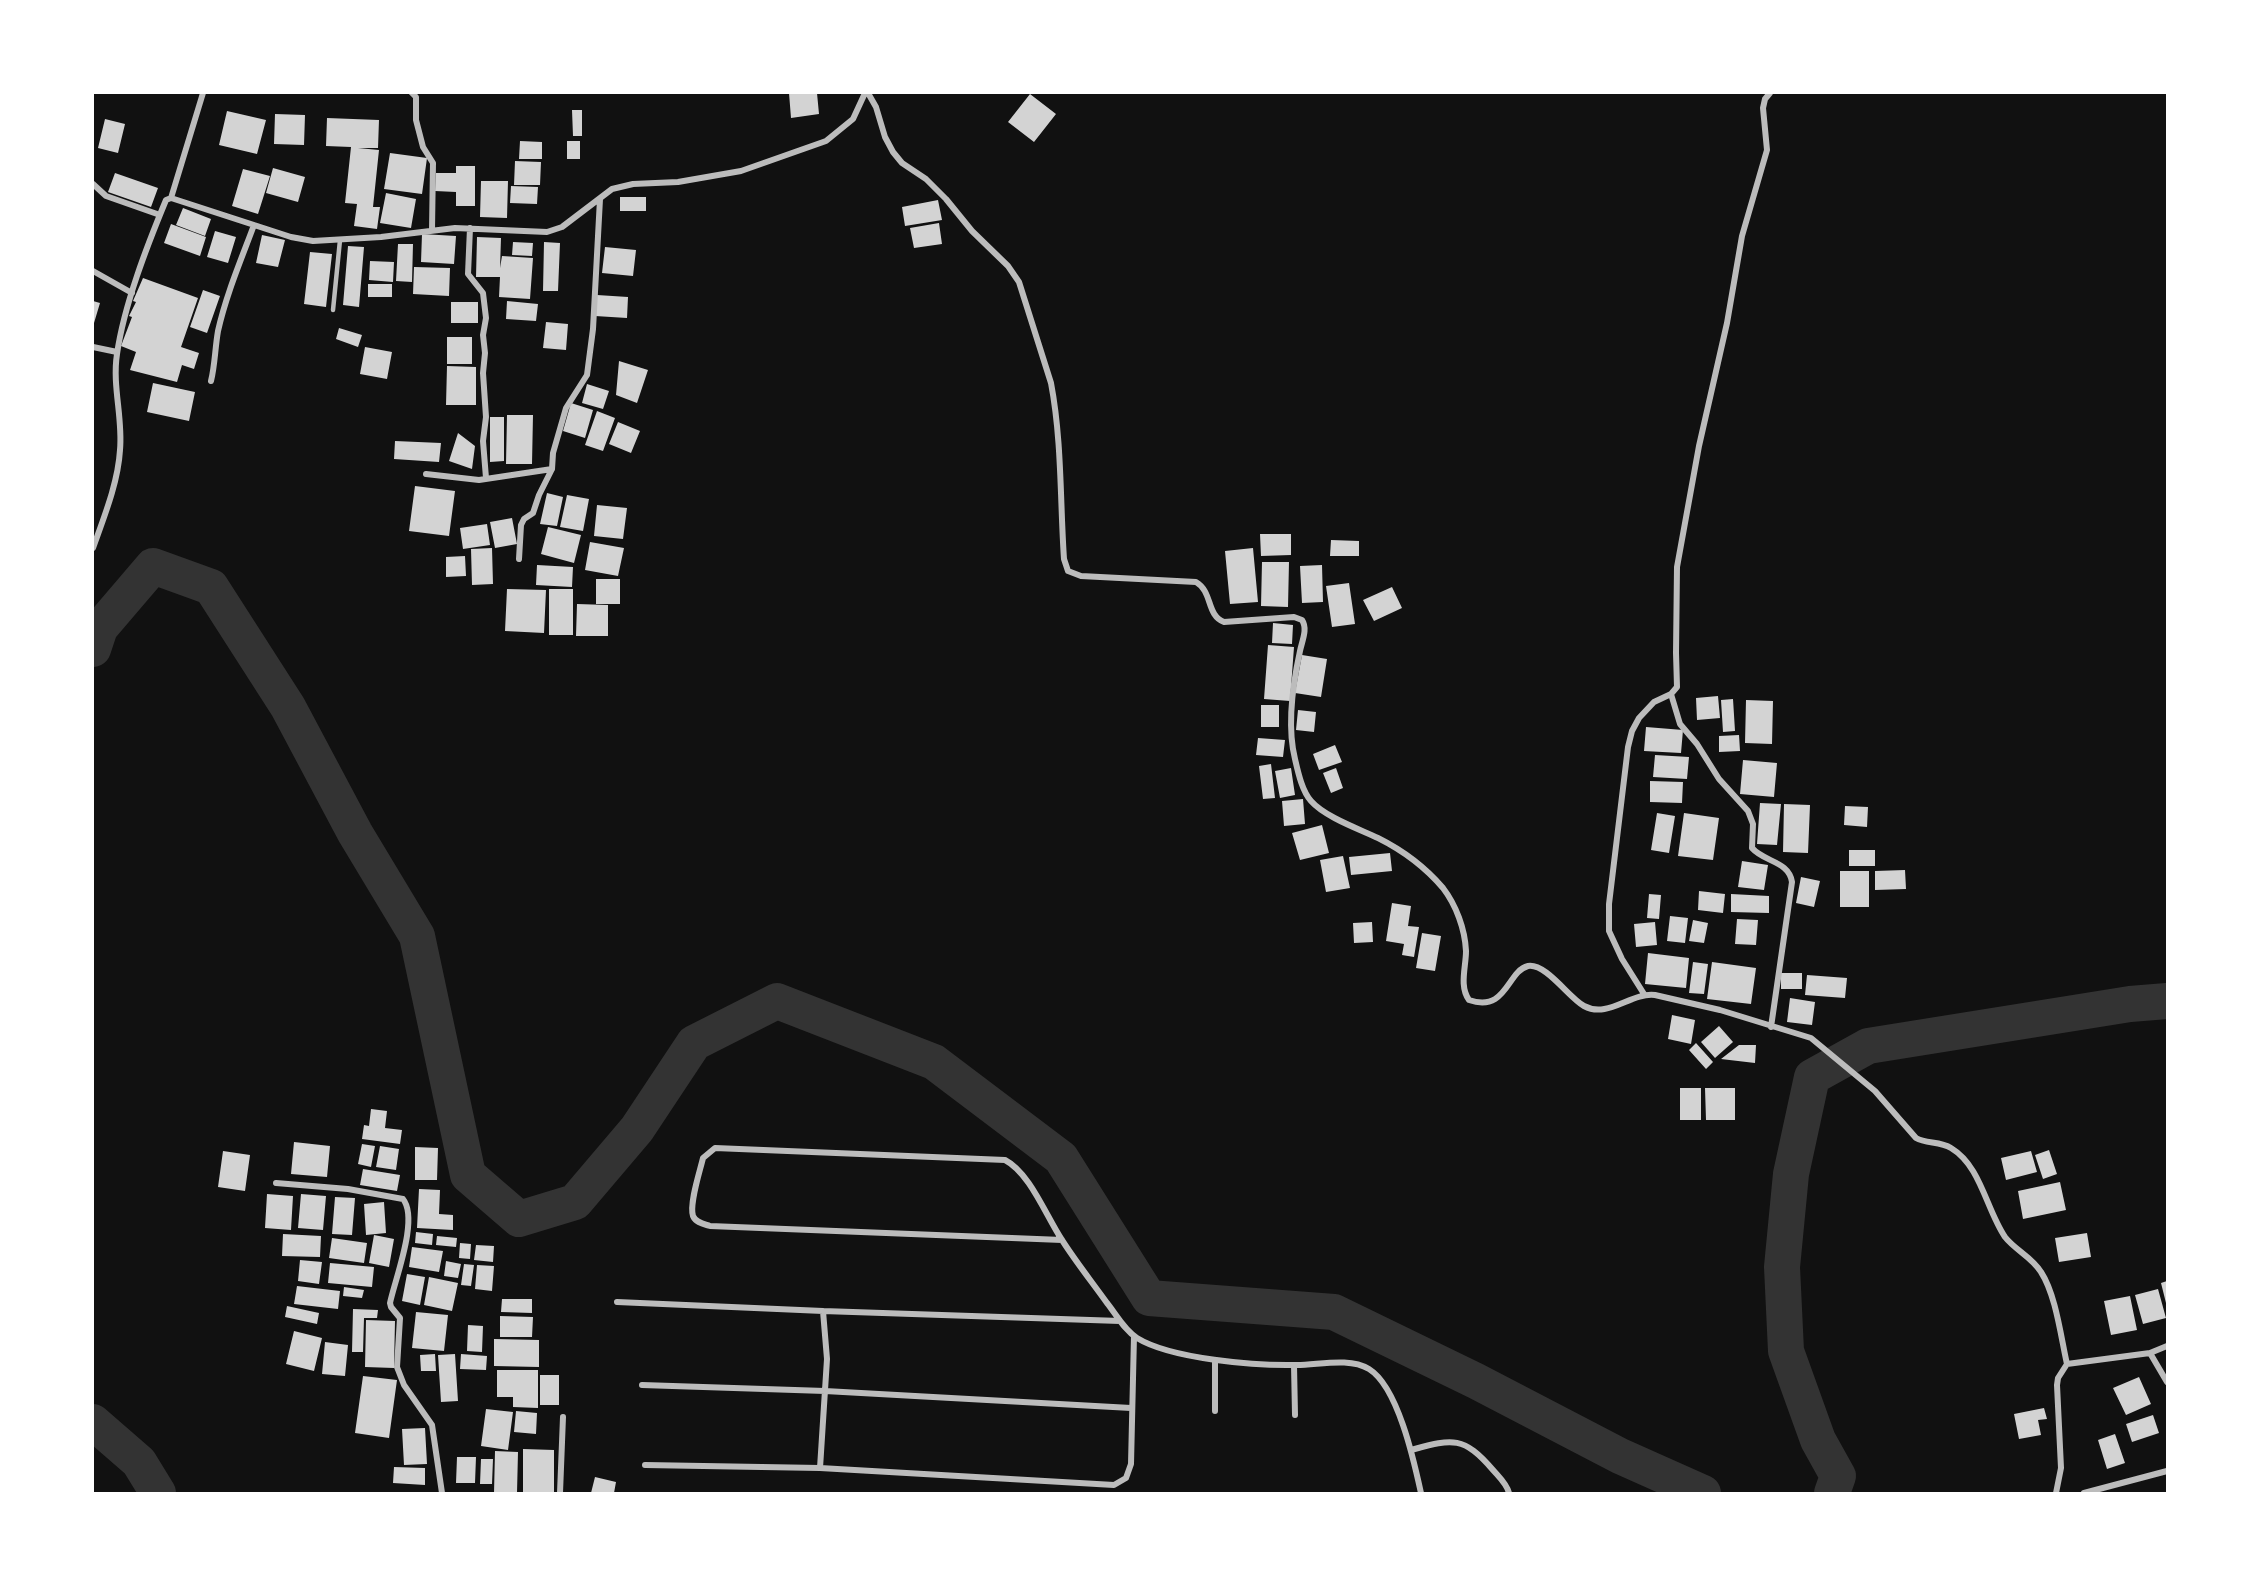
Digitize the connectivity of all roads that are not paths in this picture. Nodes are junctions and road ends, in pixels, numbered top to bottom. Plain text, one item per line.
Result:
1 (202, 93) edge
2 (412, 93) edge
3 (867, 93) edge
4 (1770, 93) edge
5 (93, 184) edge
6 (171, 198) junction
7 (600, 199) junction
8 (160, 215) junction
9 (254, 225) junction
10 (470, 228) junction
11 (432, 230) junction
12 (340, 240) junction
13 (93, 271) edge
14 (132, 293) junction
15 (333, 310) dead end
16 (93, 347) edge
17 (117, 352) junction
18 (211, 381) dead end
19 (552, 469) junction
20 (426, 474) dead end
21 (486, 478) junction
22 (93, 548) edge
23 (519, 559) dead end
24 (1671, 694) junction
25 (1644, 994) junction
26 (1771, 1027) junction
27 (276, 1183) dead end
28 (1062, 1240) junction
29 (617, 1302) dead end
30 (823, 1311) junction
31 (1120, 1321) junction
32 (1134, 1336) junction
33 (2167, 1346) edge
34 (2150, 1353) junction
35 (1215, 1360) junction
36 (2067, 1364) junction
37 (1294, 1365) junction
38 (2167, 1382) edge
39 (642, 1385) dead end
40 (825, 1391) junction
41 (1131, 1408) junction
42 (1215, 1411) dead end
43 (1295, 1416) dead end
44 (563, 1417) dead end
45 (1411, 1450) junction
46 (645, 1465) dead end
47 (820, 1468) junction
48 (2167, 1471) edge
49 (442, 1493) edge
50 (560, 1493) edge
51 (1421, 1493) edge
52 (1509, 1493) edge
53 (2056, 1493) edge
54 (2084, 1493) edge

1 - 6 street
2 - 11 street
3 - 7 street
3 - 25 street
4 - 24 street
5 - 8 street
6 - 8 street
6 - 9 street
7 - 10 street
7 - 19 street
8 - 14 street
9 - 12 street
9 - 18 street
10 - 11 street
10 - 21 street
11 - 12 street
12 - 15 lane
13 - 14 street
14 - 17 street
16 - 17 street
17 - 22 street
19 - 21 street
19 - 23 street
20 - 21 street
24 - 25 street
24 - 26 street
25 - 26 street
26 - 36 street
27 - 49 street
28 - 28 street
28 - 31 street
29 - 30 street
30 - 31 street
30 - 40 street
31 - 32 street
32 - 35 street
32 - 41 street
33 - 34 street
34 - 36 street
34 - 38 street
35 - 37 street
35 - 42 street
36 - 53 street
37 - 43 street
37 - 45 street
39 - 40 street
40 - 41 street
40 - 47 street
41 - 47 street
44 - 50 street
45 - 51 street
45 - 52 street
46 - 47 street
48 - 54 street

